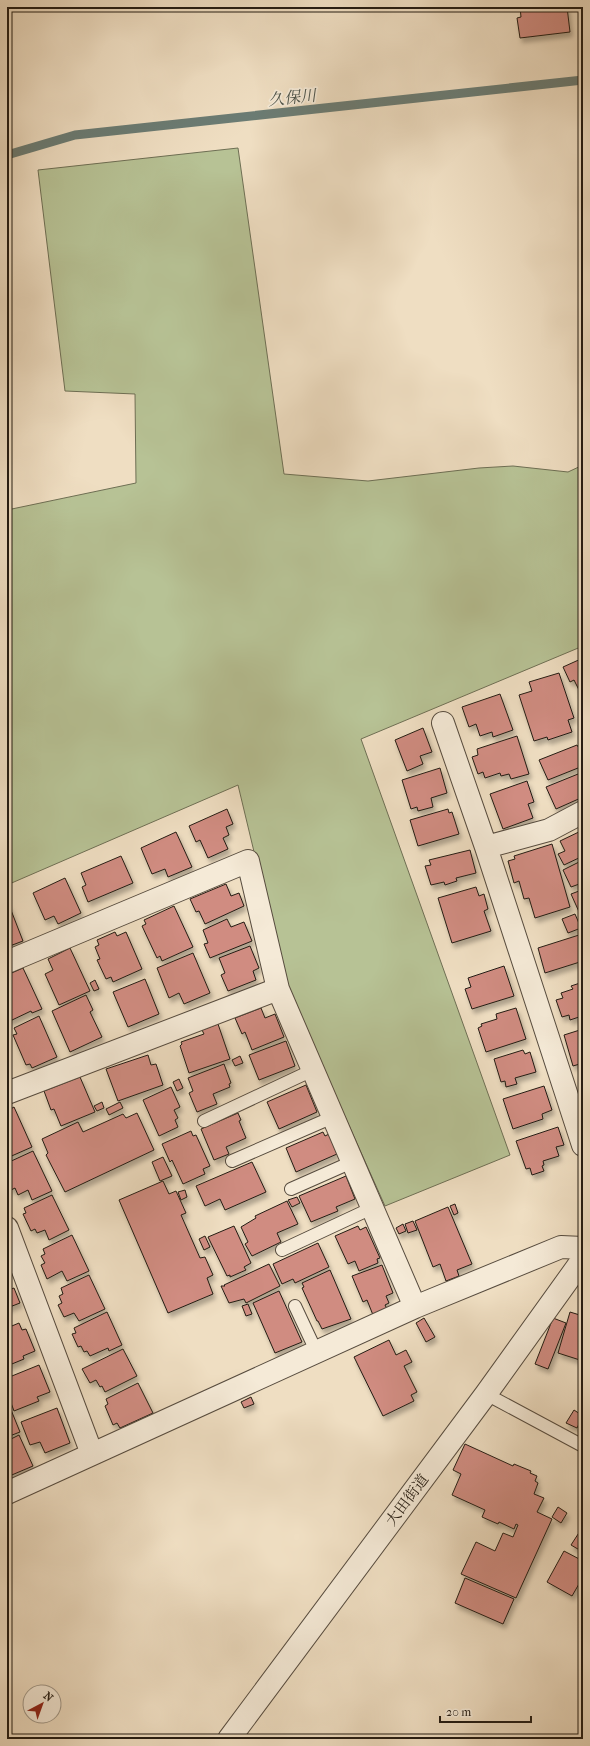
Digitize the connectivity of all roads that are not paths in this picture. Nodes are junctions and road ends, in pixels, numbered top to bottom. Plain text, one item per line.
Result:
1 (443, 723) dead end
2 (583, 812) edge
3 (486, 847) junction
4 (7, 962) edge
5 (278, 989) junction
6 (313, 1070) junction
7 (7, 1093) edge
8 (334, 1117) junction
9 (204, 1121) dead end
10 (583, 1145) edge
11 (232, 1161) dead end
12 (352, 1162) junction
13 (291, 1189) dead end
14 (372, 1208) junction
15 (7, 1228) edge
16 (583, 1248) edge
17 (282, 1250) dead end
18 (583, 1259) edge
19 (295, 1306) dead end
20 (415, 1307) junction
21 (317, 1353) junction
22 (486, 1394) junction
23 (583, 1446) edge
24 (92, 1454) junction
25 (7, 1493) edge
26 (229, 1739) edge

1 - 3 street
2 - 3 street
3 - 10 street
4 - 5 street
5 - 6 street
5 - 7 street
6 - 8 street
6 - 9 lane
8 - 11 lane
8 - 12 street
12 - 13 lane
12 - 14 street
14 - 17 lane
14 - 20 street
15 - 24 street
16 - 20 street
18 - 22 street, 大田街道
19 - 21 lane
20 - 21 street
21 - 24 street
22 - 23 lane
22 - 26 street, 大田街道
24 - 25 street

